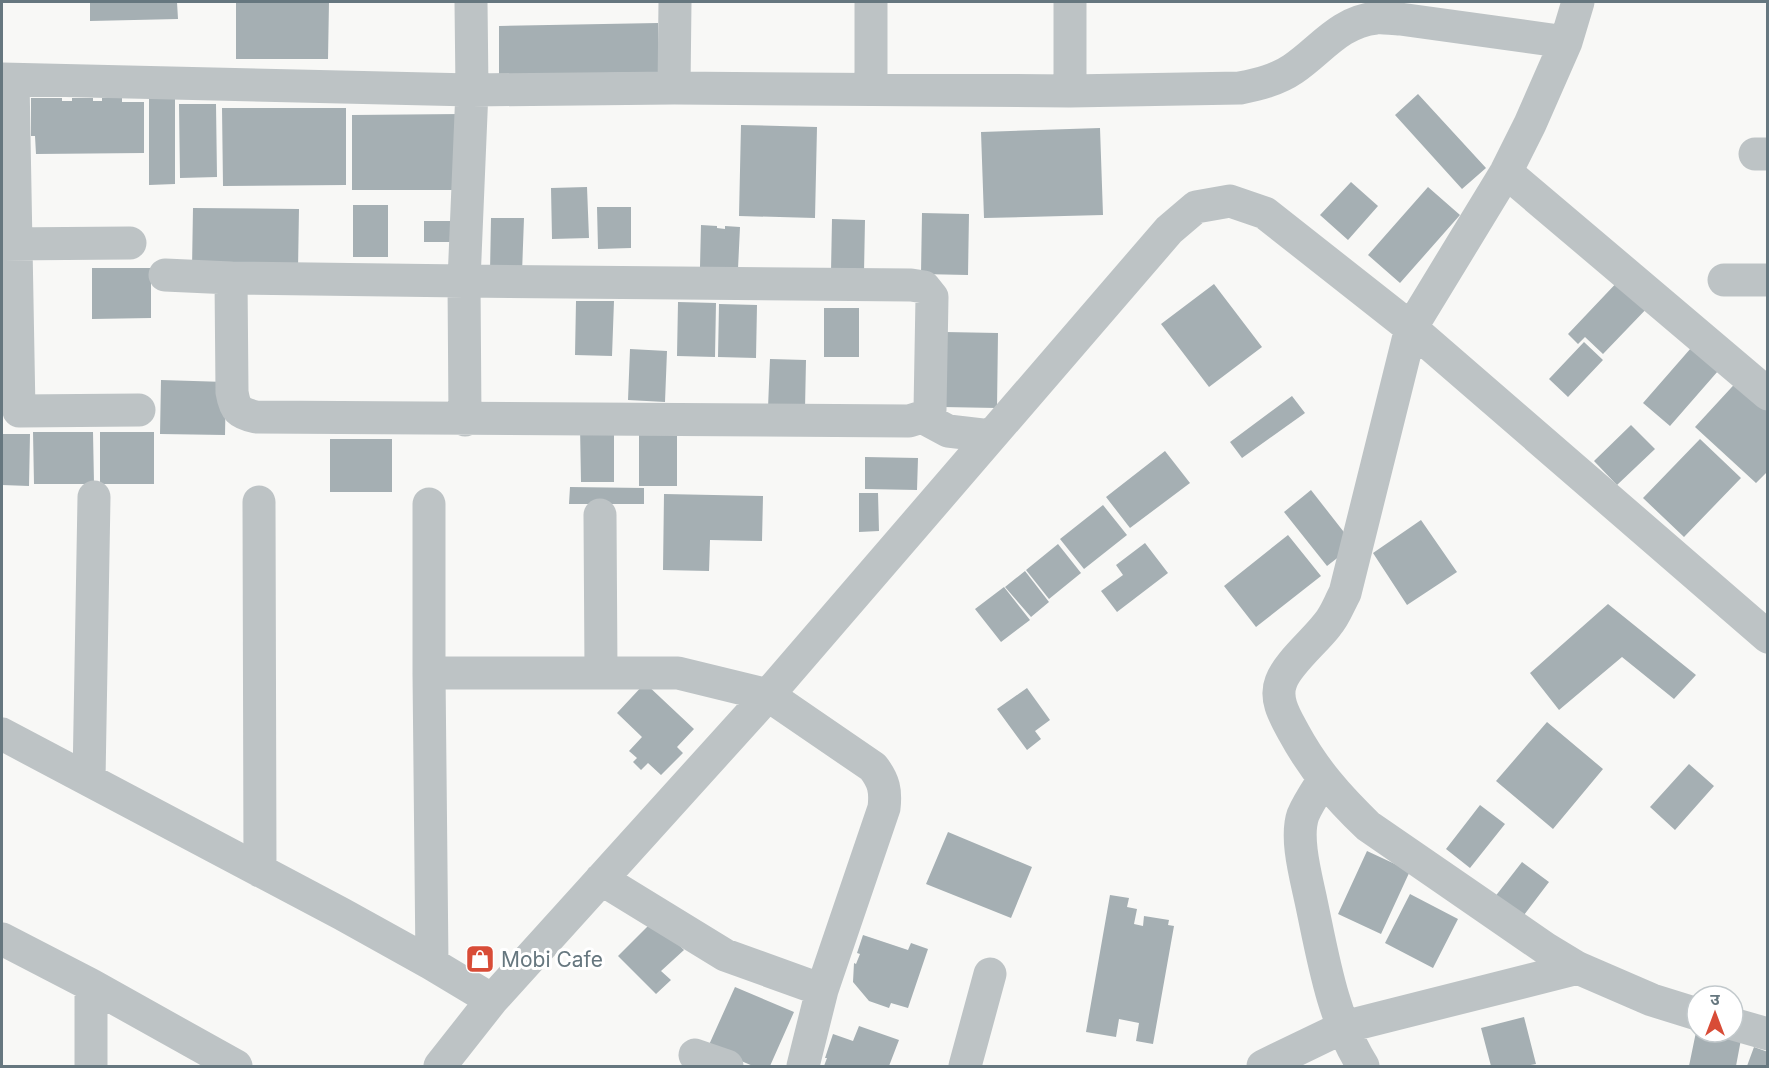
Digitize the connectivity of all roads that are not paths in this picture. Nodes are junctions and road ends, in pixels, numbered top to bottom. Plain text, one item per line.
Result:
1 (471, 2) edge
2 (675, 2) edge
3 (871, 2) edge
4 (1070, 2) edge
5 (1578, 2) edge
6 (1376, 10) edge
7 (1566, 42) junction
8 (7, 80) edge
9 (674, 88) junction
10 (871, 89) junction
11 (472, 90) junction
12 (1070, 91) junction
13 (1506, 172) junction
14 (130, 243) dead end
15 (9, 244) edge
16 (165, 275) dead end
17 (231, 278) junction
18 (1724, 280) dead end
19 (1767, 280) edge
20 (464, 281) junction
21 (1411, 328) junction
22 (1767, 394) edge
23 (138, 410) dead end
24 (10, 411) edge
25 (921, 417) junction
26 (465, 420) junction
27 (991, 436) junction
28 (94, 497) dead end
29 (259, 502) dead end
30 (429, 504) dead end
31 (600, 515) dead end
32 (1767, 637) edge
33 (601, 672) junction
34 (429, 673) junction
35 (768, 695) junction
36 (2, 734) edge
37 (1324, 779) junction
38 (89, 780) junction
39 (260, 871) junction
40 (602, 879) junction
41 (2, 939) edge
42 (432, 964) junction
43 (1578, 968) junction
44 (990, 974) dead end
45 (91, 985) junction
46 (822, 990) junction
47 (492, 1000) junction
48 (1685, 1010) edge
49 (1344, 1027) junction
50 (1745, 1028) edge
51 (1767, 1034) edge
52 (695, 1055) dead end
53 (92, 1066) edge
54 (236, 1066) edge
55 (440, 1066) edge
56 (727, 1066) edge
57 (803, 1066) edge
58 (965, 1066) edge
59 (1263, 1066) edge
60 (1363, 1066) edge

1 - 11 street
2 - 9 street
3 - 10 street
4 - 12 street
5 - 7 street
6 - 7 street
6 - 12 street
7 - 13 street
8 - 11 street
8 - 15 street
9 - 10 street
9 - 11 street
10 - 12 street
11 - 20 street
13 - 21 street
13 - 22 street
14 - 15 street
15 - 24 street
16 - 17 street
17 - 20 street
17 - 26 street
18 - 19 street
20 - 25 street
20 - 26 street
21 - 27 street
21 - 32 street
21 - 37 street
23 - 24 street
25 - 26 street
25 - 27 street
27 - 35 street
28 - 38 street
29 - 39 street
30 - 34 street
31 - 33 street
33 - 34 street
33 - 35 street
34 - 42 street
35 - 40 street
35 - 46 street
36 - 38 street
37 - 43 street
37 - 49 street
38 - 39 street
39 - 42 street
40 - 46 street
40 - 47 street
41 - 45 street
42 - 47 street
43 - 48 street
43 - 49 street
44 - 58 street
45 - 53 street
45 - 54 street
46 - 57 street
47 - 55 street
49 - 59 street
49 - 60 street
50 - 51 street
52 - 56 street

